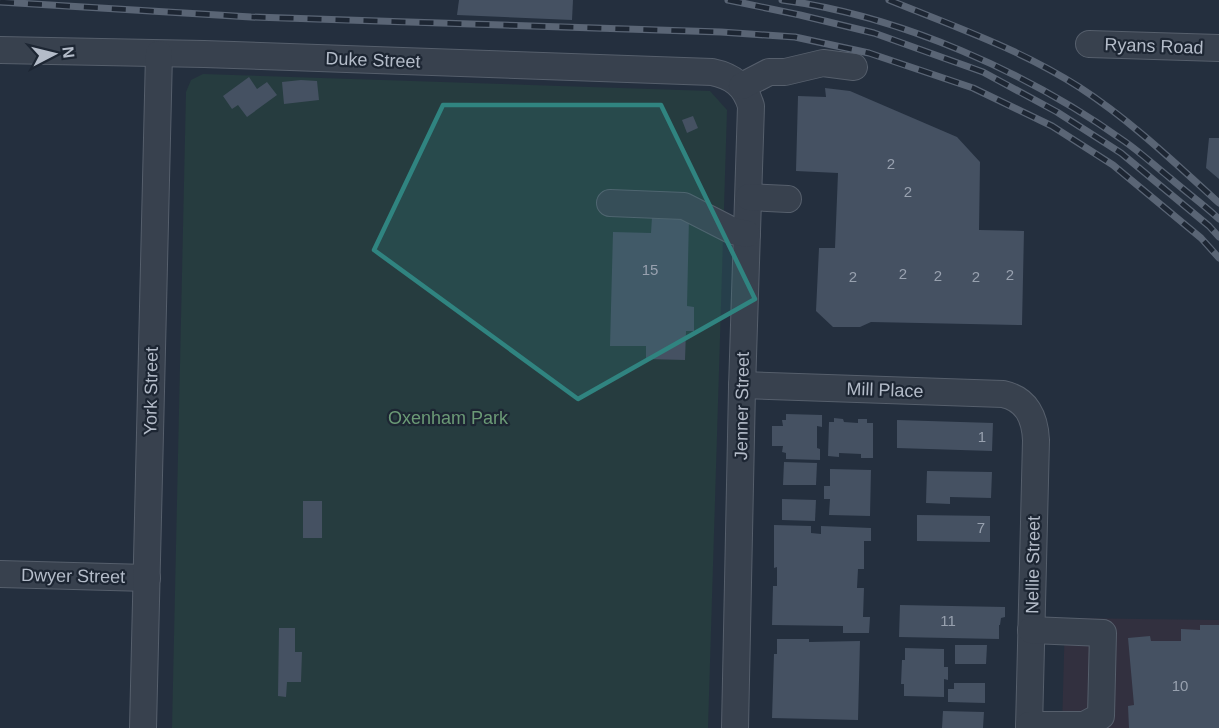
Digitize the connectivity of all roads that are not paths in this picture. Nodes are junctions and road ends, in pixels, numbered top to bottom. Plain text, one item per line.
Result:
1 (1089, 44) dead end
2 (1219, 48) edge
3 (0, 50) edge
4 (159, 54) junction
5 (854, 67) dead end
6 (742, 86) junction
7 (749, 197) junction
8 (788, 199) dead end
9 (610, 203) dead end
10 (747, 234) junction
11 (742, 386) junction
12 (1025, 405) joint
13 (0, 574) edge
14 (147, 578) junction
15 (1031, 630) junction
16 (1029, 726) edge
17 (143, 728) edge
18 (735, 728) edge

1 - 2 street, Ryans Road
3 - 4 street, Duke Street
4 - 6 street, Duke Street
4 - 14 street, York Street
5 - 6 street
6 - 7 street, Jenner Street
7 - 8 street
7 - 10 street, Jenner Street
9 - 10 street
10 - 11 street, Jenner Street
11 - 12 street, Mill Place
11 - 18 street, Jenner Street
12 - 15 street, Nellie Street
13 - 14 street, Dwyer Street
14 - 17 street, York Street
15 - 16 street, Nellie Street
15 - 16 street

